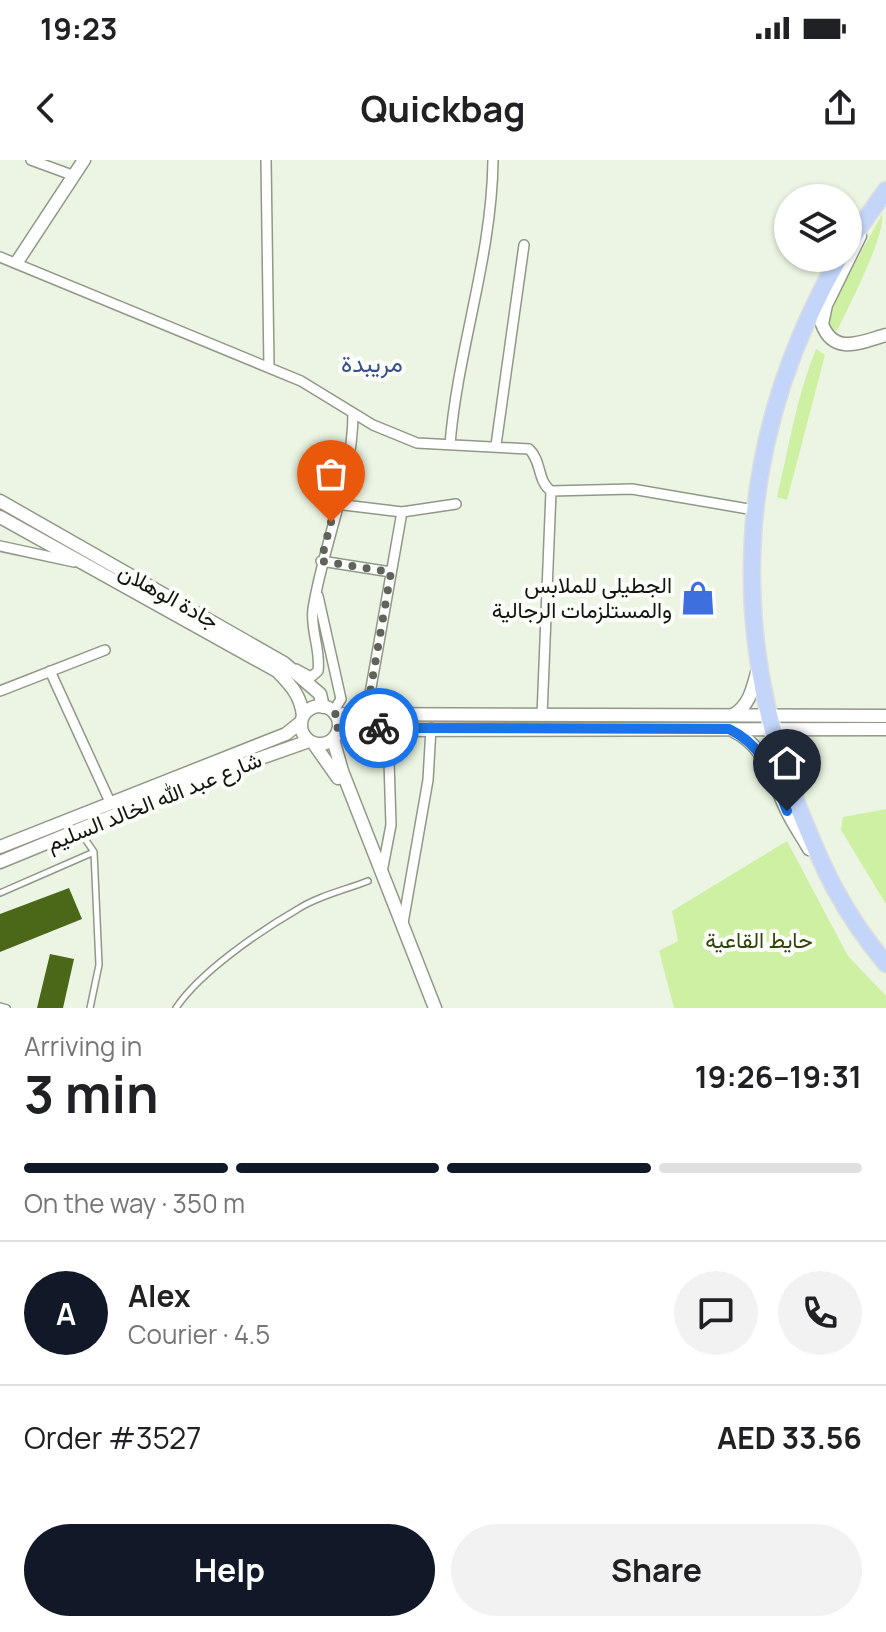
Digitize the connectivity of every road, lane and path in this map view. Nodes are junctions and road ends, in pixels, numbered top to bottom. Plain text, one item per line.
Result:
1 (31, 160) edge
2 (84, 160) edge
3 (266, 160) edge
4 (493, 160) edge
5 (72, 175) junction
6 (886, 190) edge
7 (874, 204) junction
8 (862, 222) edge
9 (524, 245) dead end
10 (0, 257) edge
11 (17, 262) junction
12 (831, 272) edge
13 (886, 335) edge
14 (269, 368) junction
15 (353, 413) junction
16 (450, 444) junction
17 (496, 445) junction
18 (551, 491) junction
19 (0, 501) edge
20 (336, 504) junction
21 (456, 504) dead end
22 (754, 510) junction
23 (402, 512) junction
24 (0, 517) edge
25 (0, 546) edge
26 (321, 561) junction
27 (85, 564) junction
28 (391, 572) junction
29 (318, 595) junction
30 (105, 650) dead end
31 (284, 663) junction
32 (759, 663) junction
33 (50, 671) junction
34 (0, 691) edge
35 (331, 711) junction
36 (366, 716) junction
37 (542, 716) junction
38 (886, 716) edge
39 (302, 719) junction
40 (730, 723) junction
41 (770, 723) junction
42 (823, 723) junction
43 (388, 728) junction
44 (431, 728) junction
45 (886, 729) edge
46 (336, 734) junction
47 (312, 743) junction
48 (110, 802) junction
49 (360, 816) junction
50 (79, 830) junction
51 (0, 847) edge
52 (94, 852) junction
53 (0, 862) edge
54 (382, 872) junction
55 (368, 881) dead end
56 (827, 881) junction
57 (0, 893) edge
58 (403, 923) junction
59 (886, 964) edge
60 (0, 1006) edge
61 (7, 1008) edge
62 (90, 1008) edge
63 (176, 1008) edge
64 (435, 1008) edge

1 - 5 street
2 - 5 street
3 - 14 street
4 - 16 street
5 - 11 street
6 - 7 highway
7 - 8 highway
7 - 13 street
9 - 17 street
10 - 11 street
11 - 14 street
12 - 22 highway
14 - 15 street
15 - 16 street
15 - 20 street
16 - 17 street
17 - 18 street
18 - 22 street
18 - 37 street
19 - 31 street, جادة الوهلان
20 - 23 street
20 - 26 street
21 - 23 street
22 - 32 highway
23 - 28 street
24 - 27 street, جادة الوهلان
25 - 27 street
26 - 28 street
26 - 29 street
27 - 39 street, جادة الوهلان
28 - 36 street
29 - 31 street
29 - 35 street
30 - 33 street
31 - 35 street, جادة الوهلان
32 - 40 street
32 - 41 highway
33 - 34 street
33 - 48 street
35 - 36 street
35 - 39 street
35 - 46 street
36 - 37 street
37 - 40 street
38 - 42 street
39 - 47 street
39 - 48 street, شارع عبد الله الخالد السليم
40 - 41 street
40 - 44 street
40 - 56 street
41 - 42 street
41 - 56 highway
42 - 45 street
43 - 44 street
43 - 46 street
43 - 54 street
44 - 58 street
46 - 47 street
46 - 49 street
47 - 49 street
47 - 50 street, شارع عبد الله الخالد السليم
48 - 51 street, شارع عبد الله الخالد السليم
49 - 54 street
50 - 52 lane
50 - 53 street, شارع عبد الله الخالد السليم
52 - 57 lane
52 - 62 lane
54 - 58 street
55 - 63 lane
56 - 59 highway
58 - 64 street
60 - 61 lane

